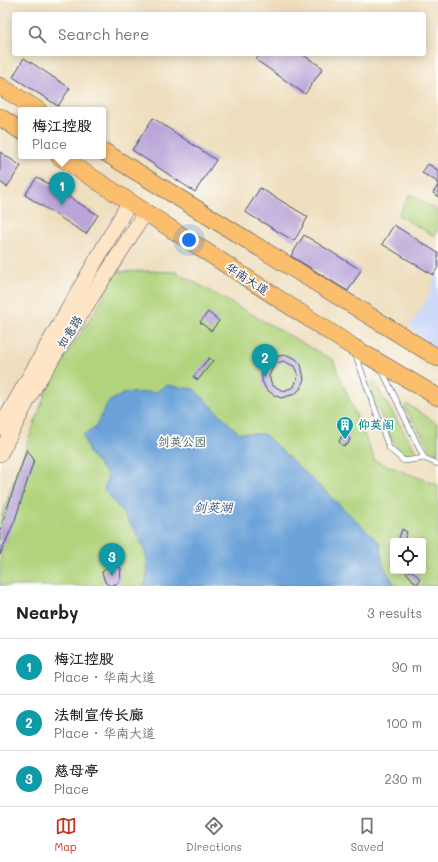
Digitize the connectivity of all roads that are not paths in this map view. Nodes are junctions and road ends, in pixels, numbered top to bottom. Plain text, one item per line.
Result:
1 (0, 86) edge
2 (33, 107) edge
3 (0, 117) edge
4 (18, 129) edge
5 (106, 153) edge
6 (64, 159) edge
7 (129, 202) junction
8 (145, 213) junction
9 (353, 347) junction
10 (438, 358) edge
11 (377, 361) junction
12 (438, 397) edge
13 (0, 428) edge
14 (0, 454) edge
15 (424, 458) junction
16 (438, 464) edge

1 - 2 main road
3 - 4 main road
5 - 10 main road
6 - 7 main road, 华南大道
7 - 8 main road, 华南大道
7 - 13 street, 如意路
8 - 9 main road, 华南大道
8 - 14 street, 如意路
9 - 11 main road, 华南大道
9 - 15 lane
11 - 12 main road, 华南大道
11 - 15 lane
15 - 16 lane

